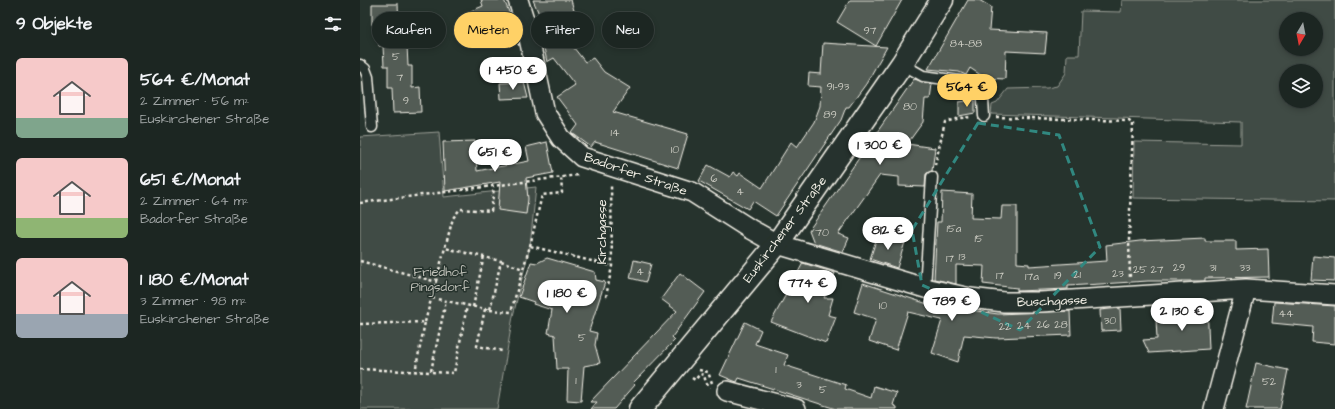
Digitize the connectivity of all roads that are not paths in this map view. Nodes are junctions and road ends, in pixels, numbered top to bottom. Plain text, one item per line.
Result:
1 (518, 0) edge
2 (942, 0) edge
3 (902, 64) junction
4 (360, 65) edge
5 (984, 116) road end
6 (372, 127) dead end
7 (932, 177) road end
8 (777, 244) junction
9 (925, 288) junction
10 (1246, 289) junction
11 (1335, 295) edge
12 (727, 391) road end
13 (640, 409) edge
14 (796, 409) edge
15 (1214, 409) edge

1 - 8 street, Badorfer Straße
2 - 3 main road, Euskirchener Straße
3 - 5 lane
3 - 8 main road, Euskirchener Straße
4 - 6 lane
7 - 9 lane
8 - 9 street, Buschgasse
8 - 13 main road, Euskirchener Straße
9 - 10 street, Buschgasse
10 - 11 street, Buschgasse
10 - 15 street
12 - 14 street

